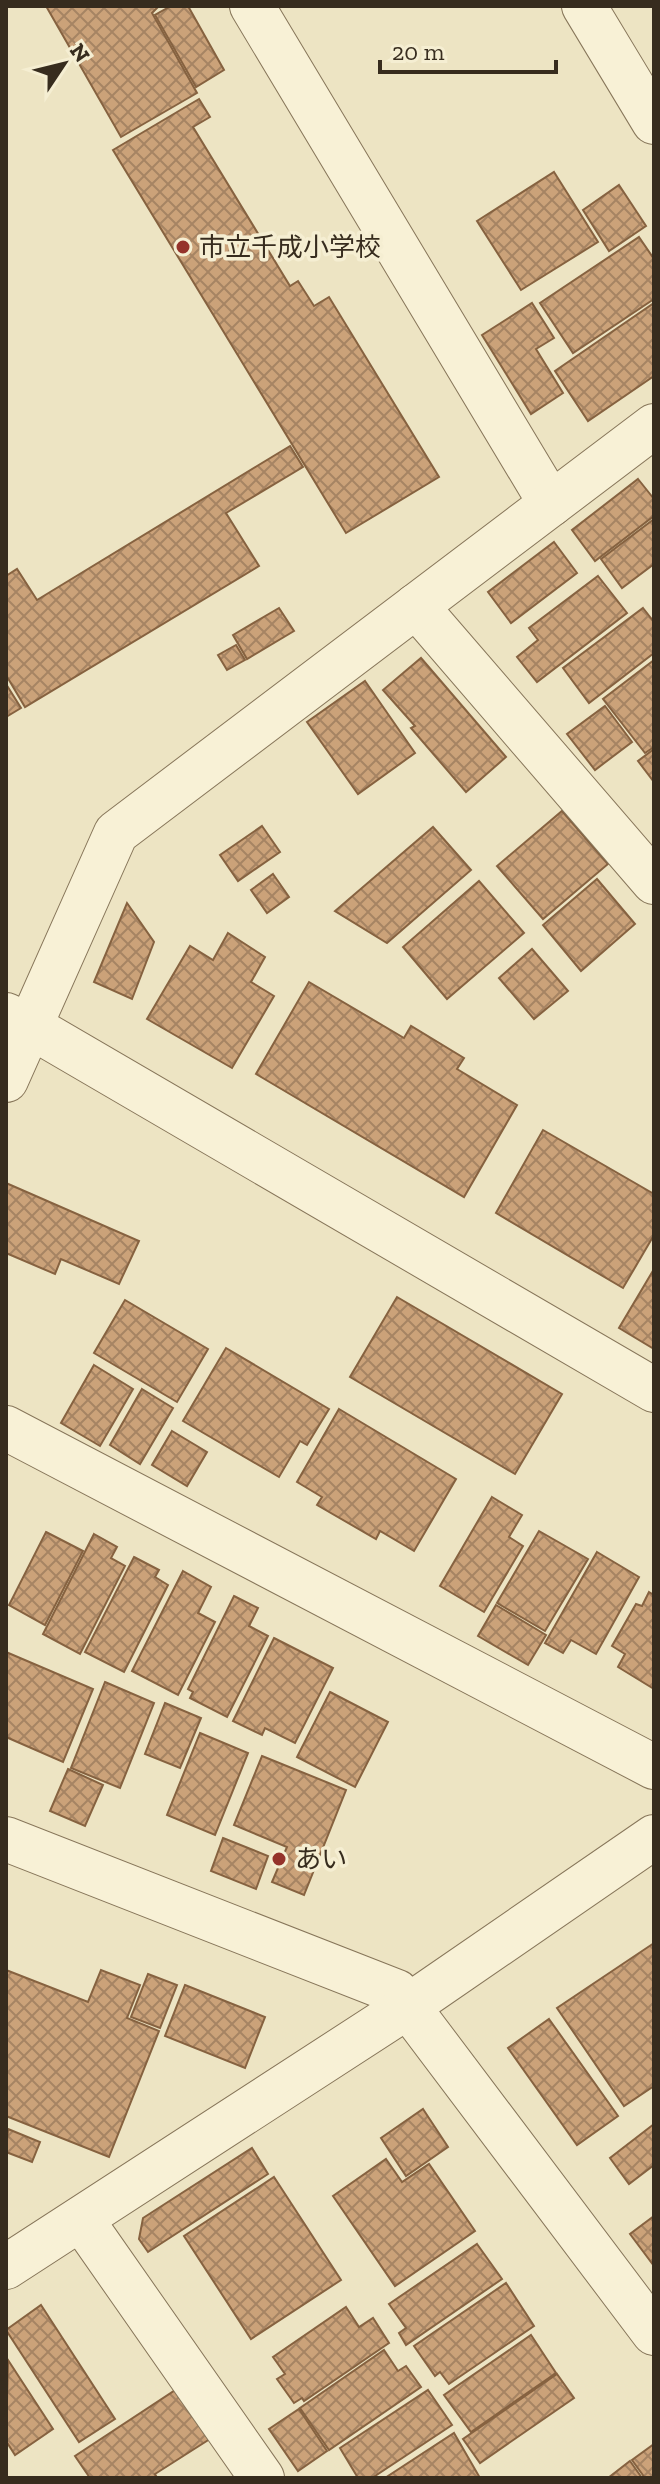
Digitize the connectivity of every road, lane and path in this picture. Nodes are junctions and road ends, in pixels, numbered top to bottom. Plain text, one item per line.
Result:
1 (252, 6) edge
2 (584, 6) edge
3 (654, 122) edge
4 (654, 426) edge
5 (551, 504) junction
6 (416, 606) junction
7 (654, 882) edge
8 (17, 1020) edge
9 (6, 1080) edge
10 (654, 1390) edge
11 (6, 1428) edge
12 (654, 1767) edge
13 (654, 1837) edge
14 (6, 1839) edge
15 (407, 2007) junction
16 (81, 2219) junction
17 (6, 2267) edge
18 (654, 2333) edge
19 (262, 2478) edge

1 - 5 street
2 - 3 street
4 - 5 street
5 - 6 street
6 - 7 street
6 - 8 street
8 - 9 street
8 - 10 street
11 - 12 street
13 - 15 street
14 - 15 street
15 - 16 street
15 - 18 street
16 - 17 street
16 - 19 street

